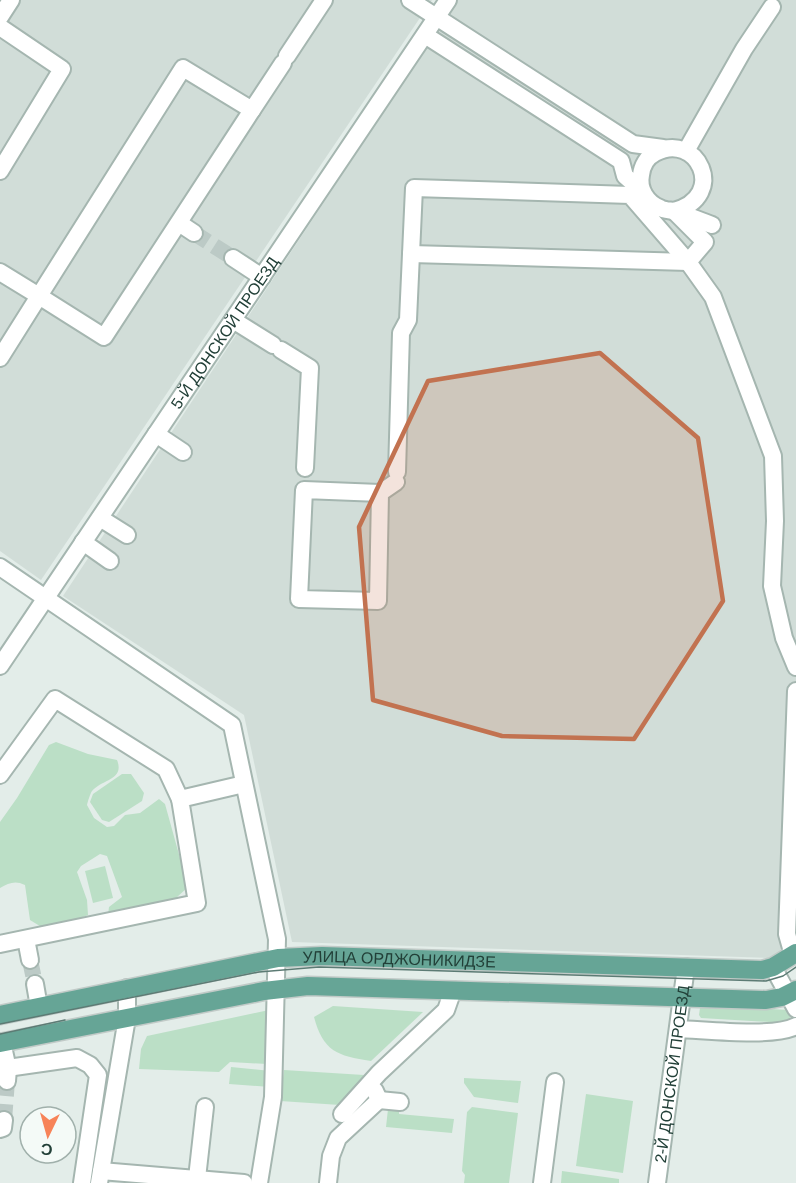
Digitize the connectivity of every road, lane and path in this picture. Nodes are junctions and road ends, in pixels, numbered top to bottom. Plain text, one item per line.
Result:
1 (11, 0) edge
2 (324, 0) edge
3 (410, 0) edge
4 (448, 0) edge
5 (772, 7) dead end
6 (0, 17) edge
7 (437, 17) junction
8 (0, 27) edge
9 (425, 35) junction
10 (252, 110) junction
11 (633, 144) junction
12 (663, 148) junction
13 (686, 151) junction
14 (0, 171) edge
15 (641, 184) junction
16 (674, 211) junction
17 (179, 223) junction
18 (712, 225) dead end
19 (194, 233) tunnel mouth
20 (411, 254) junction
21 (232, 258) tunnel mouth
22 (688, 262) junction
23 (0, 272) edge
24 (262, 277) junction
25 (39, 296) junction
26 (233, 320) junction
27 (0, 358) edge
28 (156, 434) junction
29 (183, 452) dead end
30 (305, 479) junction
31 (380, 493) junction
32 (100, 518) junction
33 (127, 535) dead end
34 (83, 542) junction
35 (110, 561) dead end
36 (0, 567) edge
37 (46, 598) junction
38 (0, 666) edge
39 (796, 667) edge
40 (796, 691) edge
41 (0, 776) edge
42 (244, 784) junction
43 (180, 799) junction
44 (792, 911) edge
45 (26, 939) junction
46 (0, 944) edge
47 (794, 954) edge
48 (278, 958) junction
49 (30, 960) tunnel mouth
50 (686, 967) junction
51 (773, 967) junction
52 (35, 984) tunnel mouth
53 (127, 988) junction
54 (276, 989) junction
55 (453, 990) junction
56 (683, 998) junction
57 (793, 998) edge
58 (39, 1006) junction
59 (0, 1015) edge
60 (127, 1018) junction
61 (796, 1026) edge
62 (678, 1029) junction
63 (1, 1043) edge
64 (5, 1073) edge
65 (555, 1083) dead end
66 (369, 1085) junction
67 (379, 1101) junction
68 (400, 1102) dead end
69 (205, 1107) dead end
70 (342, 1114) dead end
71 (100, 1177) edge
72 (194, 1180) edge
73 (82, 1183) edge
74 (240, 1183) edge
75 (260, 1183) edge
76 (328, 1183) edge
77 (542, 1183) edge
78 (657, 1183) edge

1 - 6 street
2 - 10 street
3 - 7 street
4 - 7 street, 5-Й ДОНСКОЙ ПРОЕЗД
5 - 13 street
7 - 9 street, 5-Й ДОНСКОЙ ПРОЕЗД
7 - 11 street
8 - 14 street
9 - 15 street
9 - 24 street, 5-Й ДОНСКОЙ ПРОЕЗД
10 - 17 street
10 - 25 street
11 - 12 street
11 - 15 street
12 - 13 street
12 - 15 street
13 - 16 street
15 - 16 street
16 - 18 street
16 - 22 street
17 - 19 street
17 - 25 street
20 - 22 street
20 - 22 street
20 - 31 street
21 - 24 street
22 - 39 street
23 - 25 street
24 - 26 street, 5-Й ДОНСКОЙ ПРОЕЗД
25 - 27 street
26 - 28 street, 5-Й ДОНСКОЙ ПРОЕЗД
26 - 30 street
28 - 29 street
28 - 32 street, 5-Й ДОНСКОЙ ПРОЕЗД
30 - 31 street
30 - 31 street
32 - 33 street
32 - 34 street, 5-Й ДОНСКОЙ ПРОЕЗД
34 - 35 street
34 - 37 street, 5-Й ДОНСКОЙ ПРОЕЗД
36 - 37 street
37 - 38 street, 5-Й ДОНСКОЙ ПРОЕЗД
37 - 42 street
40 - 44 street
41 - 43 street
42 - 43 street
42 - 48 street
43 - 45 street
44 - 47 street
45 - 46 street
45 - 49 street
47 - 51 main road
48 - 50 main road, УЛИЦА ОРДЖОНИКИДЗЕ
48 - 53 main road, УЛИЦА ОРДЖОНИКИДЗЕ
48 - 54 street
50 - 51 main road, УЛИЦА ОРДЖОНИКИДЗЕ
50 - 56 street, 2-Й ДОНСКОЙ ПРОЕЗД
51 - 57 street, УЛИЦА ОРДЖОНИКИДЗЕ
52 - 58 street
53 - 58 main road, УЛИЦА ОРДЖОНИКИДЗЕ
53 - 60 street
54 - 55 main road, УЛИЦА ОРДЖОНИКИДЗЕ
54 - 60 main road, УЛИЦА ОРДЖОНИКИДЗЕ
54 - 75 street
55 - 56 main road, УЛИЦА ОРДЖОНИКИДЗЕ
55 - 66 street
56 - 57 main road, УЛИЦА ОРДЖОНИКИДЗЕ
56 - 62 street, 2-Й ДОНСКОЙ ПРОЕЗД
58 - 59 main road, УЛИЦА ОРДЖОНИКИДЗЕ
60 - 63 main road, УЛИЦА ОРДЖОНИКИДЗЕ
60 - 71 street
61 - 62 street
62 - 78 street, 2-Й ДОНСКОЙ ПРОЕЗД
63 - 64 street
64 - 73 street
65 - 77 street
66 - 67 street
66 - 70 street
67 - 68 street
67 - 76 street
69 - 72 street
71 - 72 street
72 - 74 street

